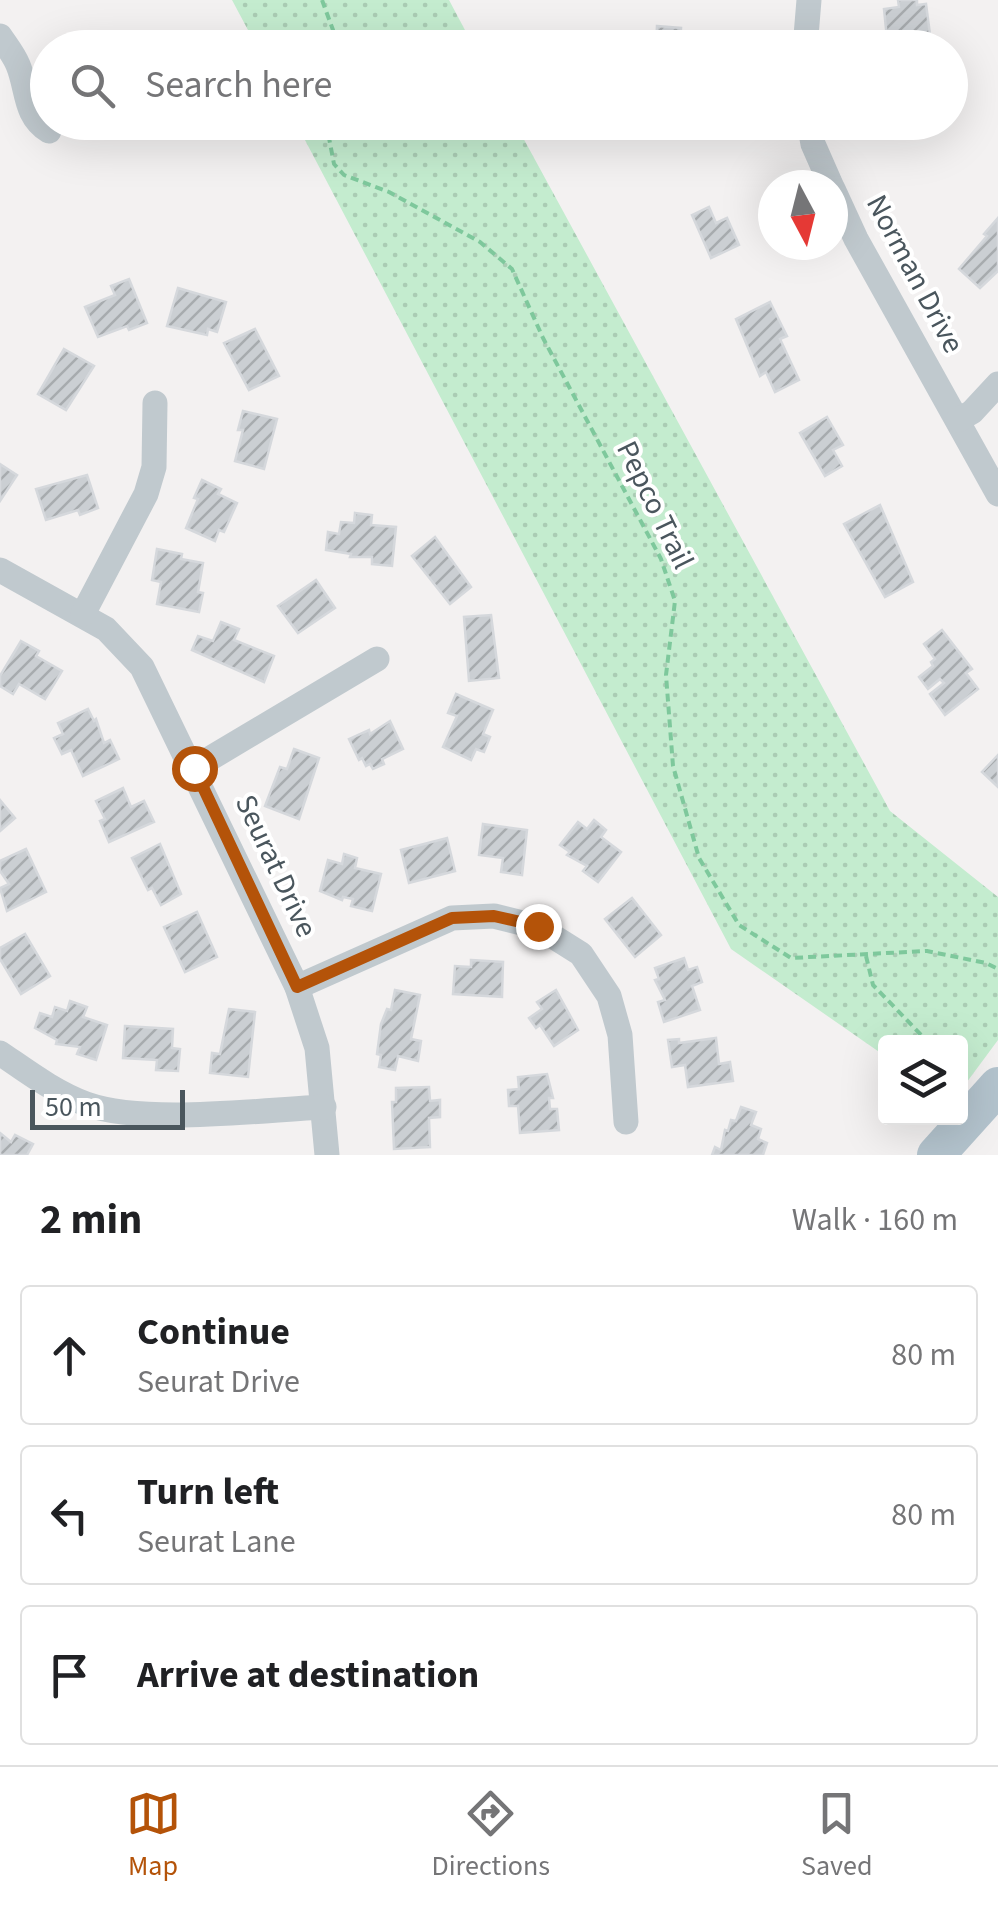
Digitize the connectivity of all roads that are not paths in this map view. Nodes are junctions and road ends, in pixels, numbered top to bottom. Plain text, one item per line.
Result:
1 (810, 0) edge
2 (806, 30) edge
3 (0, 36) edge
4 (30, 112) edge
5 (812, 140) edge
6 (824, 170) edge
7 (848, 222) edge
8 (998, 384) edge
9 (155, 403) dead end
10 (958, 420) junction
11 (998, 494) edge
12 (0, 570) edge
13 (84, 614) junction
14 (377, 658) dead end
15 (194, 768) junction
16 (297, 987) junction
17 (0, 1053) edge
18 (998, 1086) edge
19 (324, 1107) junction
20 (626, 1122) dead end
21 (327, 1155) edge
22 (936, 1155) edge

1 - 2 street
3 - 4 street
5 - 6 street, Norman Drive
7 - 10 street, Norman Drive
8 - 10 street
9 - 13 street
10 - 11 street, Norman Drive
12 - 13 street, Seurat Drive
13 - 15 street, Seurat Drive
14 - 15 street
15 - 16 street, Seurat Drive
16 - 19 street, Seurat Drive
16 - 20 street
17 - 19 street
18 - 22 main road
19 - 21 street, Seurat Drive

